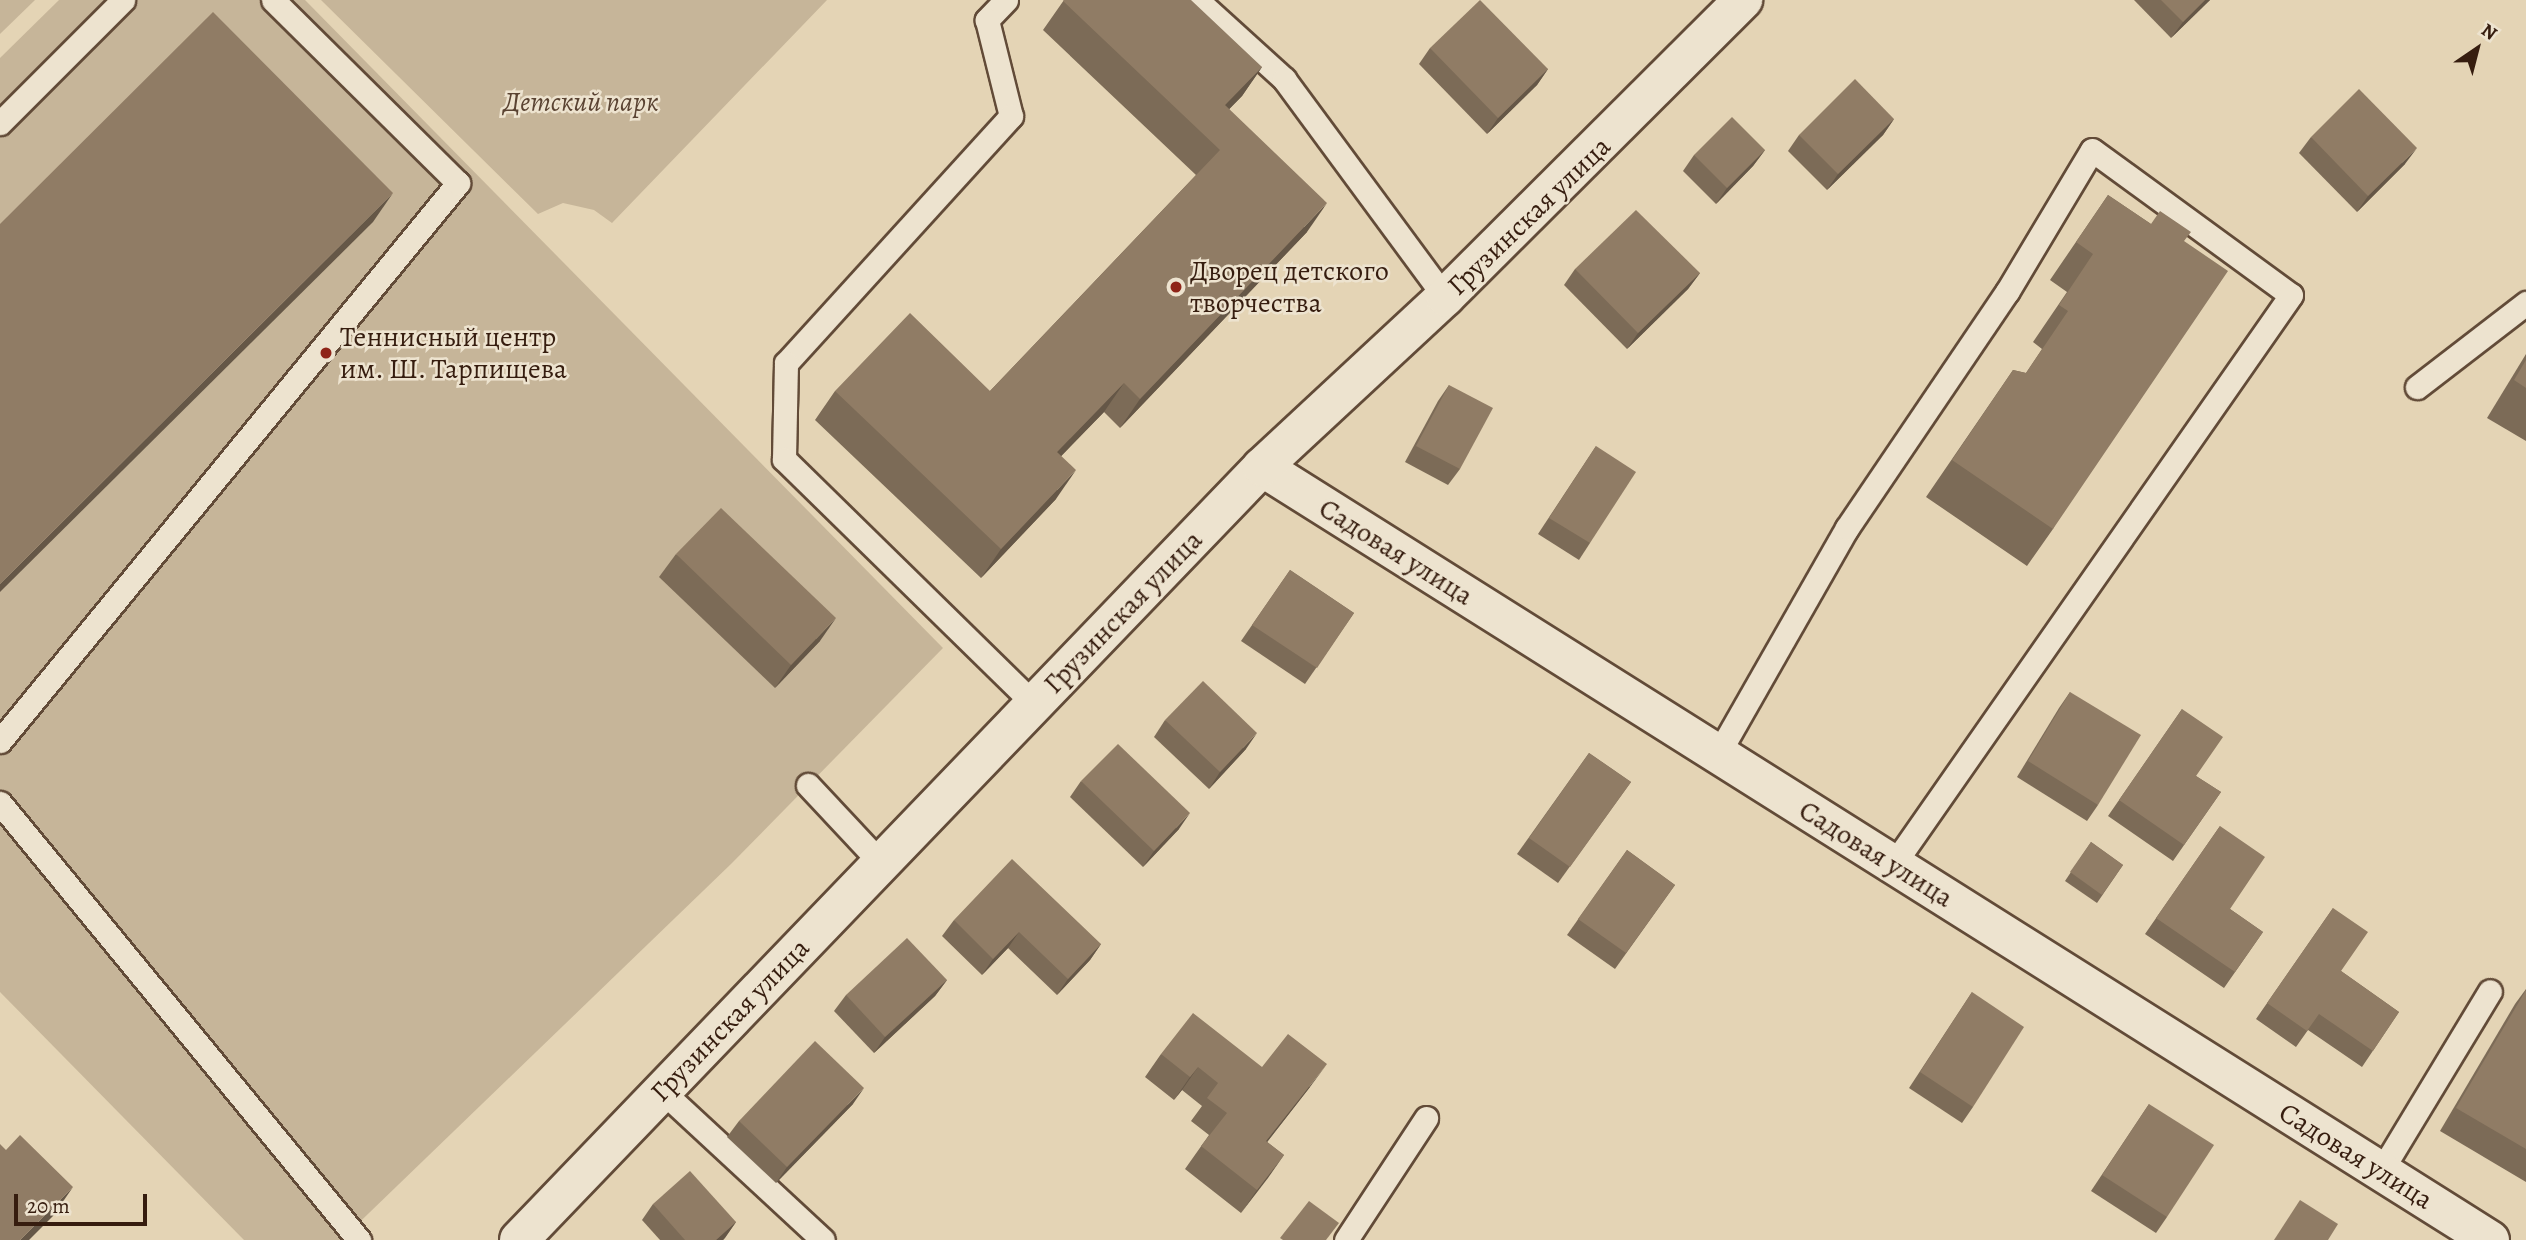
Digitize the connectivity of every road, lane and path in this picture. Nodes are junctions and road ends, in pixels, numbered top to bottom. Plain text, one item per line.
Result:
1 (124, 0) edge
2 (272, 0) edge
3 (1006, 0) edge
4 (1197, 0) edge
5 (1743, 0) edge
6 (0, 123) edge
7 (1445, 297) junction
8 (2526, 303) edge
9 (2417, 387) dead end
10 (1262, 467) junction
11 (1034, 704) junction
12 (0, 741) edge
13 (1718, 754) junction
14 (808, 785) dead end
15 (0, 803) edge
16 (881, 863) junction
17 (1893, 865) junction
18 (2490, 991) dead end
19 (662, 1091) junction
20 (1426, 1118) dead end
21 (2381, 1171) junction
22 (359, 1240) edge
23 (519, 1240) edge
24 (823, 1240) edge
25 (1346, 1240) edge
26 (2490, 1240) edge

1 - 6 lane
2 - 12 lane
3 - 11 lane
4 - 7 lane
5 - 7 street, Грузинская улица
7 - 10 street, Грузинская улица
8 - 9 lane
10 - 11 street, Грузинская улица
10 - 13 street, Садовая улица
11 - 16 street, Грузинская улица
13 - 17 street, Садовая улица
13 - 17 lane
14 - 16 lane
15 - 22 lane
16 - 19 street, Грузинская улица
17 - 21 street, Садовая улица
18 - 21 lane
19 - 23 street, Грузинская улица
19 - 24 lane
20 - 25 lane
21 - 26 street, Садовая улица

